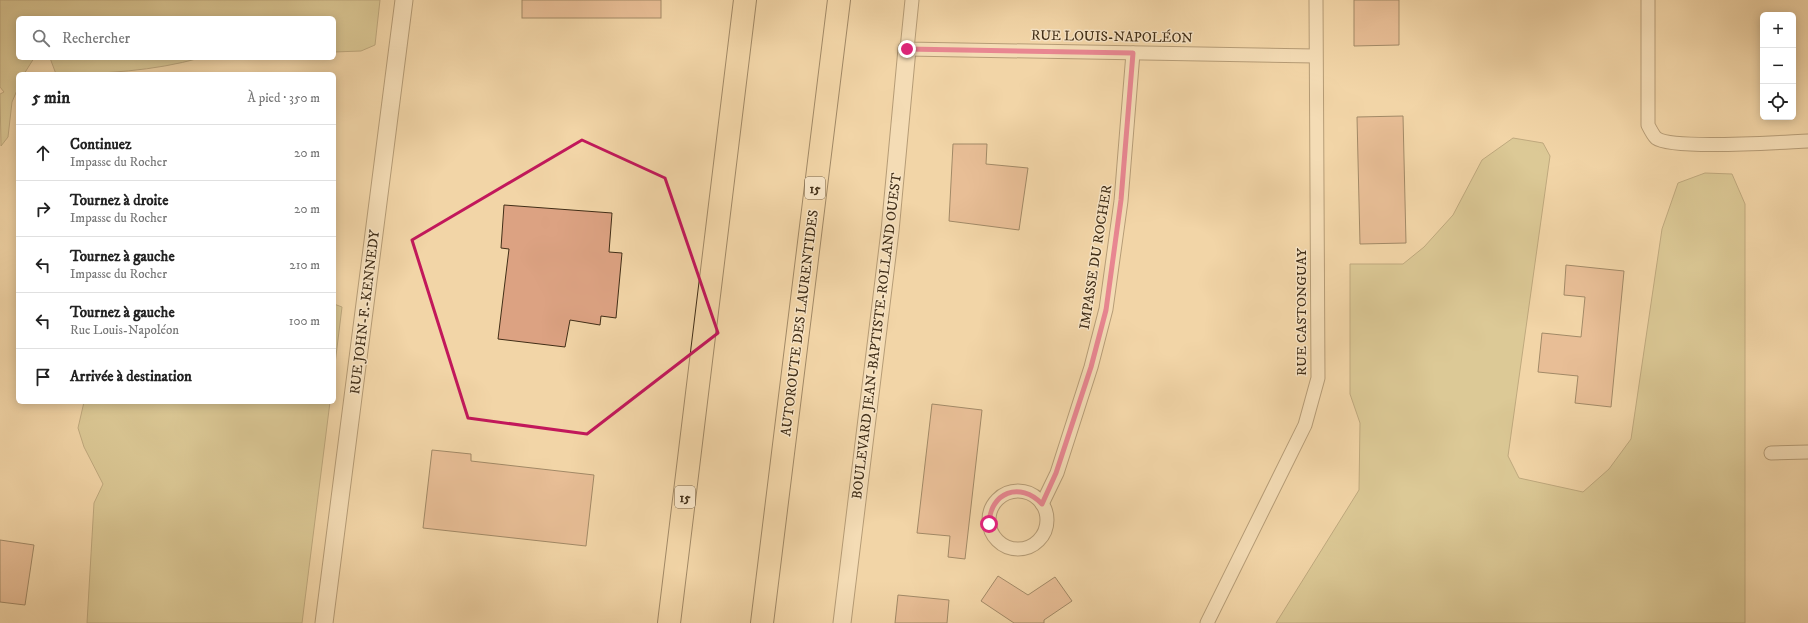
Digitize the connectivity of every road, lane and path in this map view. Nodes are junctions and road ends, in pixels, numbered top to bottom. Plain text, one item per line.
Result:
1 (404, 0) edge
2 (730, 0) edge
3 (745, 0) edge
4 (912, 0) edge
5 (1316, 0) edge
6 (1648, 0) edge
7 (839, 2) edge
8 (907, 49) junction
9 (1133, 53) junction
10 (1316, 56) junction
11 (735, 80) junction
12 (1808, 141) edge
13 (1808, 452) edge
14 (1771, 453) dead end
15 (1042, 504) junction
16 (324, 623) edge
17 (669, 623) edge
18 (762, 623) edge
19 (842, 623) edge
20 (1207, 623) edge

1 - 16 street, RUE JOHN-F.-KENNEDY
2 - 11 highway
3 - 11 highway, 15
4 - 8 street
5 - 10 street, RUE CASTONGUAY
6 - 12 street
7 - 18 highway, AUTOROUTE DES LAURENTIDES / 15
8 - 9 street, RUE LOUIS-NAPOLÉON
8 - 19 street, BOULEVARD JEAN-BAPTISTE-ROLLAND OUEST
9 - 10 street, RUE LOUIS-NAPOLÉON
9 - 15 street, IMPASSE DU ROCHER
10 - 20 street, RUE CASTONGUAY
11 - 17 highway, 15
13 - 14 street
15 - 15 street

